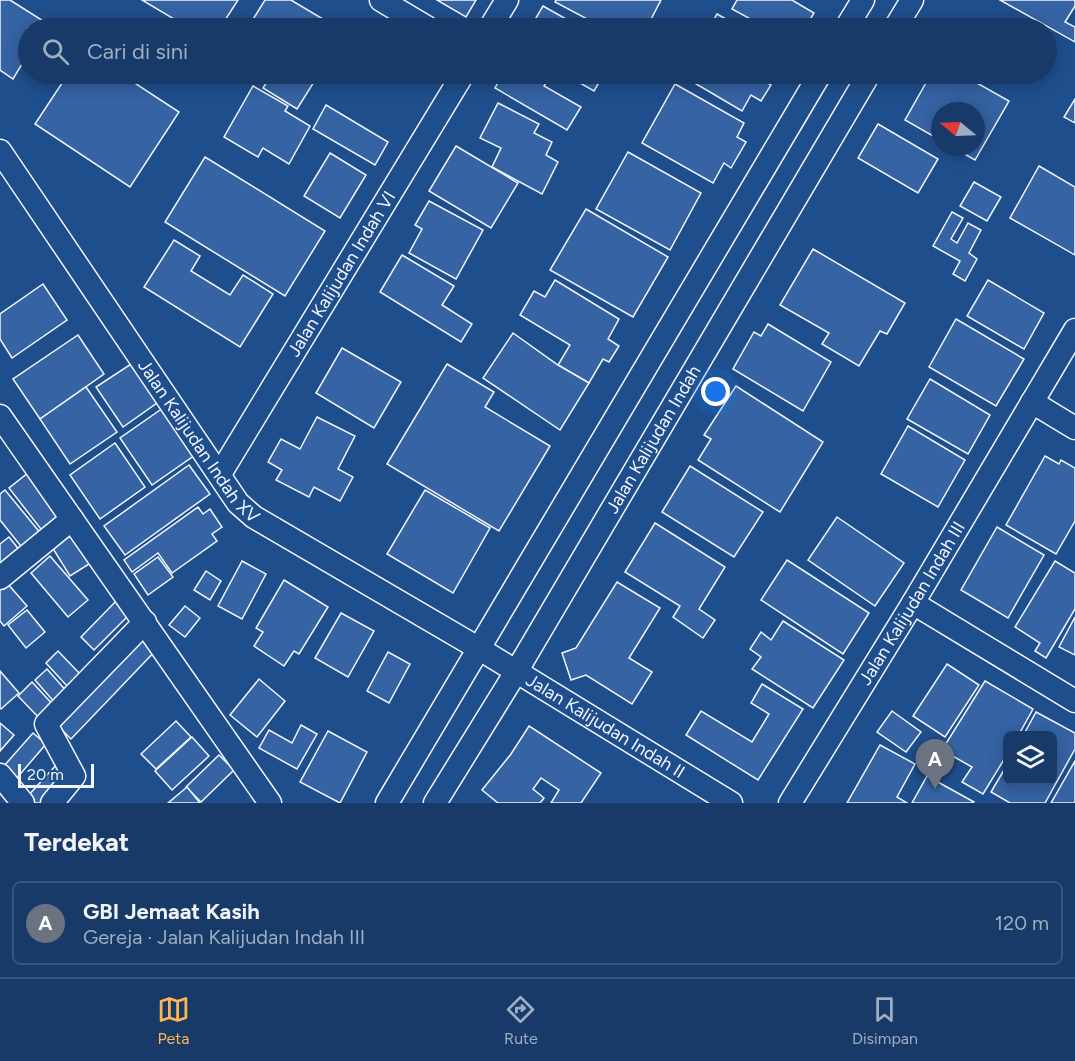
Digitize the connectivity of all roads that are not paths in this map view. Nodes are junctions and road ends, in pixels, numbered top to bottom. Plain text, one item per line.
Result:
1 (381, 0) edge
2 (507, 0) edge
3 (863, 0) edge
4 (912, 0) edge
5 (411, 18) edge
6 (496, 18) edge
7 (852, 18) edge
8 (901, 18) edge
9 (457, 84) edge
10 (814, 84) edge
11 (862, 84) edge
12 (0, 151) edge
13 (1075, 330) edge
14 (1032, 402) junction
15 (0, 416) edge
16 (1075, 428) edge
17 (220, 474) junction
18 (72, 519) junction
19 (0, 578) edge
20 (913, 603) junction
21 (145, 622) junction
22 (478, 648) junction
23 (516, 672) junction
24 (1075, 701) edge
25 (0, 775) edge
26 (23, 803) edge
27 (52, 803) edge
28 (270, 803) edge
29 (387, 803) edge
30 (435, 803) edge
31 (731, 803) edge
32 (790, 803) edge

1 - 5 street
2 - 6 street
3 - 7 street
4 - 8 street
9 - 17 street, Jalan Kalijudan Indah VI
10 - 22 street
11 - 23 street, Jalan Kalijudan Indah
12 - 17 street, Jalan Kalijudan Indah XV
13 - 14 street, Jalan Kalijudan Indah III
14 - 16 street
14 - 20 street, Jalan Kalijudan Indah III
15 - 18 street
17 - 22 street, Jalan Kalijudan Indah XV
18 - 19 street
18 - 21 street
20 - 24 street
20 - 32 street, Jalan Kalijudan Indah III
21 - 27 street
21 - 28 street
22 - 23 street, Jalan Kalijudan Indah II
22 - 29 street
23 - 30 street, Jalan Kalijudan Indah
23 - 31 street, Jalan Kalijudan Indah II
25 - 26 street

